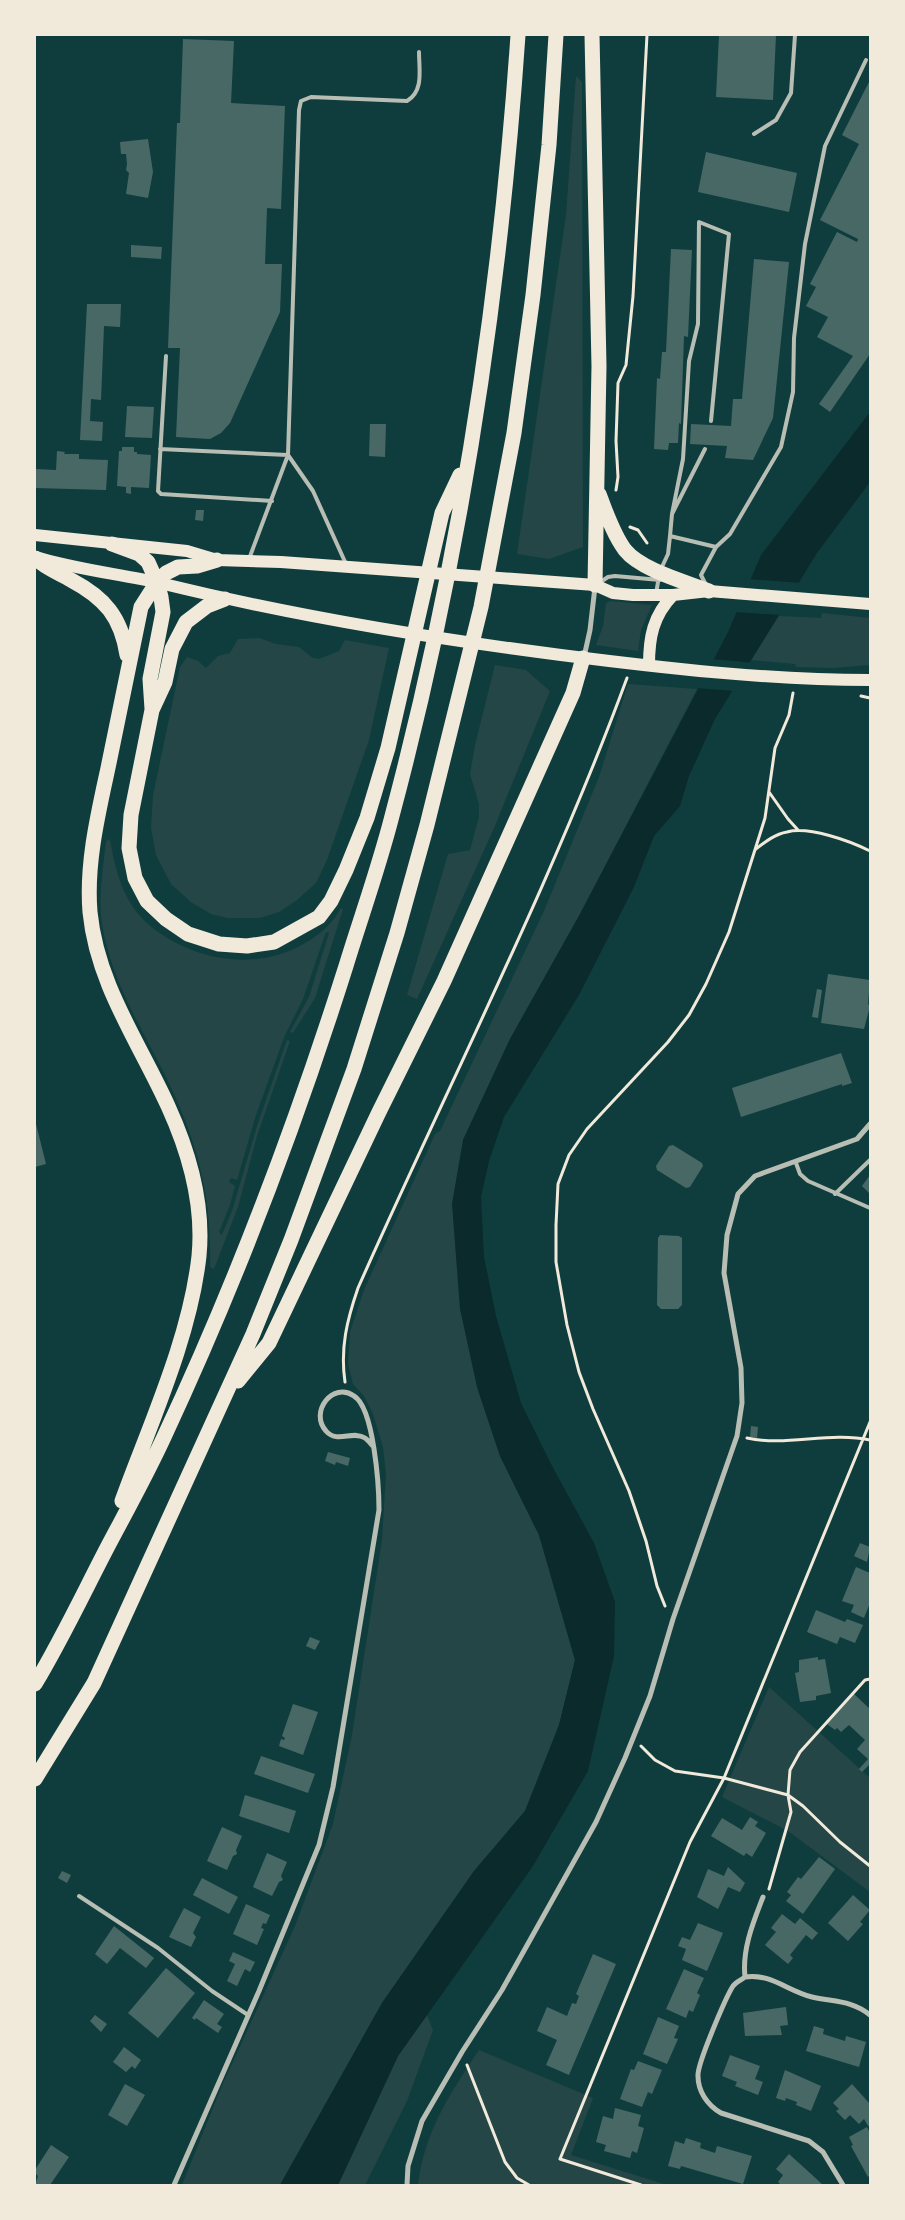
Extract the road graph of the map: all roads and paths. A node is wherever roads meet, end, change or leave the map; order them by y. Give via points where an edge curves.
1 (518, 35) edge
2 (556, 35) edge
3 (592, 35) edge
4 (647, 35) edge
5 (795, 35) edge
6 (419, 52) dead end
7 (866, 60) dead end
8 (754, 134) dead end
9 (166, 356) dead end
10 (711, 421) dead end
11 (160, 449) junction
12 (706, 449) dead end
13 (288, 455) junction
14 (470, 456) junction
15 (598, 492) junction
16 (616, 495) dead end
17 (272, 501) junction
18 (672, 514) junction
19 (624, 524) dead end
20 (35, 535) edge
21 (670, 536) junction
22 (112, 544) junction
23 (647, 544) dead end
24 (716, 547) junction
25 (35, 557) edge
26 (216, 560) junction
27 (249, 561) junction
28 (347, 566) junction
29 (659, 575) junction
30 (157, 582) junction
31 (596, 585) junction
32 (709, 591) junction
33 (225, 599) junction
34 (658, 602) junction
35 (870, 604) edge
36 (583, 658) junction
37 (129, 665) junction
38 (649, 665) junction
39 (627, 677) dead end
40 (866, 681) edge
41 (794, 693) dead end
42 (152, 710) junction
43 (769, 792) junction
44 (798, 830) junction
45 (755, 849) junction
46 (870, 851) edge
47 (870, 1124) edge
48 (870, 1160) edge
49 (796, 1163) junction
50 (835, 1194) junction
51 (870, 1208) edge
52 (345, 1392) junction
53 (226, 1396) junction
54 (870, 1422) edge
55 (737, 1436) junction
56 (863, 1438) junction
57 (870, 1440) edge
58 (373, 1446) junction
59 (100, 1560) junction
60 (673, 1619) junction
61 (870, 1679) edge
62 (35, 1684) edge
63 (633, 1735) junction
64 (724, 1778) junction
65 (35, 1779) edge
66 (788, 1796) junction
67 (870, 1866) edge
68 (79, 1896) dead end
69 (763, 1897) joint
70 (745, 1977) junction
71 (248, 2015) junction
72 (870, 2016) edge
73 (462, 2052) junction
74 (174, 2185) edge
75 (407, 2185) edge
76 (529, 2185) edge
77 (641, 2185) edge
78 (843, 2185) edge

1 - 14 highway via 495,282
2 - 53 highway via 548,155 514,433 481,607 428,826 354,1069 291,1240
3 - 15 highway
4 - 16 path via 633,296 626,365 618,383
5 - 8 lane via 791,93 776,120
6 - 13 lane via 418,90 407,101 311,97 301,100
7 - 24 lane via 825,146 805,244 794,338 793,392 781,447 730,534
9 - 11 lane
10 - 18 lane via 729,234 699,222 698,324 689,361 683,459
11 - 13 lane
11 - 17 lane via 158,488 161,494
12 - 18 lane
13 - 17 lane
13 - 28 lane via 313,492
14 - 42 highway via 442,513 401,698 367,818 331,901 319,916 274,942 247,946 219,944 188,934 147,901 135,878 129,848 131,815
14 - 59 highway via 442,598 392,818 318,1055 210,1334 162,1440
15 - 29 highway via 626,551
15 - 31 highway
17 - 27 lane
18 - 21 lane
19 - 23 path via 638,530
20 - 22 main road
21 - 24 lane
21 - 29 lane via 668,554
22 - 26 main road via 187,551
22 - 30 highway via 140,554 148,562
24 - 32 lane via 701,575
25 - 30 main road
25 - 37 highway via 41,564 102,600 111,610 124,636
26 - 27 main road
26 - 30 highway via 178,567
27 - 28 main road
28 - 31 main road
29 - 31 lane via 608,577
29 - 32 highway
29 - 34 lane
30 - 33 main road
30 - 37 highway via 141,607
30 - 42 highway via 163,612 150,679
31 - 34 main road via 613,593
31 - 36 street
32 - 34 main road via 672,595
32 - 35 main road
33 - 36 main road via 368,626
33 - 42 highway via 207,606 180,630 165,682
34 - 38 main road
36 - 38 main road
36 - 53 highway via 573,693 444,981 269,1343
37 - 59 highway via 101,801 90,877 90,911 96,947 110,989 184,1143 199,1216 199,1255 176,1357
38 - 40 main road
39 - 52 path via 522,930 358,1288 346,1323 343,1344
41 - 43 path via 789,716 774,748
43 - 44 path
43 - 45 path
44 - 45 path via 785,832
44 - 46 path
45 - 60 path via 729,932 689,1015 587,1129 569,1156 558,1184 556,1262 579,1372 629,1492 657,1586
47 - 49 street via 858,1139
48 - 50 lane
49 - 50 lane via 800,1174 808,1181
49 - 55 street via 755,1176 738,1194 727,1234 724,1273 740,1368 742,1403
50 - 51 lane
52 - 58 street via 360,1401
52 - 58 street via 325,1400 320,1408 321,1425 333,1436 358,1436 366,1438
53 - 65 highway via 94,1683
54 - 56 path
55 - 56 path via 761,1441 834,1436
55 - 60 street
56 - 57 path
56 - 64 path
58 - 71 street via 379,1510 334,1788 319,1845
59 - 62 highway via 63,1637
60 - 63 street via 650,1696
61 - 66 path via 865,1680 800,1752 790,1770
63 - 64 path via 655,1760 675,1772
63 - 73 street via 596,1822 502,1990
64 - 66 path
64 - 77 path via 690,1842 560,2159
66 - 67 path
66 - 69 path via 791,1812 770,1887
68 - 71 lane via 158,1948
69 - 70 street via 747,1944
70 - 72 street via 760,1976 812,1997 847,2002
70 - 78 street via 733,1987 698,2069 700,2088 710,2105 721,2113 809,2141 823,2152
71 - 74 street
73 - 75 street via 422,2121 408,2166
73 - 76 path via 505,2162 517,2178

